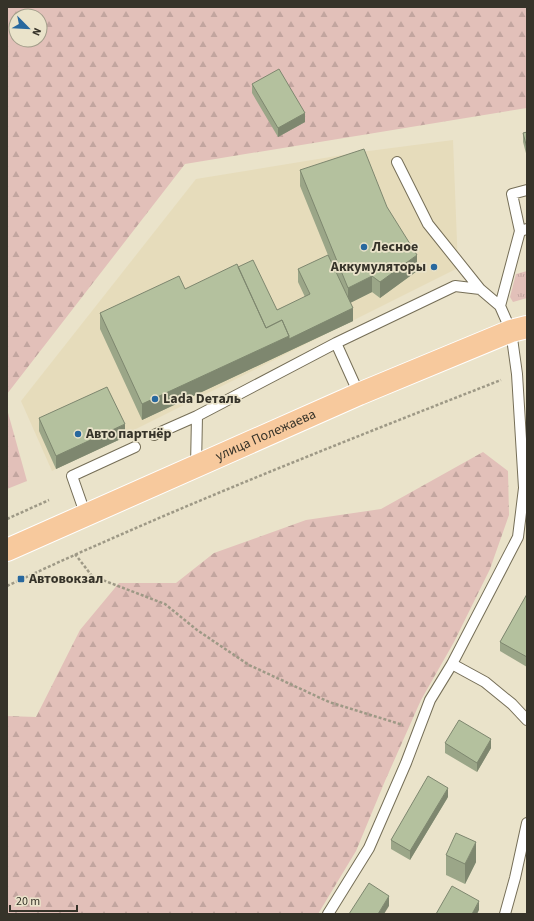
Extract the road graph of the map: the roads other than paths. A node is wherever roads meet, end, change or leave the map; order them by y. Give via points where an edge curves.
1 (397, 162) dead end
2 (527, 190) edge
3 (523, 230) edge
4 (480, 289) junction
5 (500, 306) junction
6 (519, 329) edge
7 (336, 343) junction
8 (359, 394) junction
9 (196, 416) junction
10 (154, 435) dead end
11 (135, 447) dead end
12 (196, 466) junction
13 (86, 516) junction
14 (7, 550) edge
15 (452, 664) junction
16 (527, 720) edge
17 (527, 823) edge
18 (328, 914) edge
19 (505, 914) edge

1 - 4 lane via 428,224
2 - 3 lane via 512,194
3 - 5 lane
4 - 5 lane
4 - 7 lane via 455,286
5 - 6 lane
6 - 8 main road, улица Полежаева
6 - 15 lane via 517,374 524,488 518,537
7 - 8 lane
7 - 9 lane
8 - 12 main road, улица Полежаева
9 - 10 lane
9 - 12 lane
11 - 13 lane via 72,476
12 - 13 main road, улица Полежаева
13 - 14 main road, улица Полежаева
15 - 16 lane via 485,682
15 - 18 lane via 430,700 369,848
17 - 19 lane

